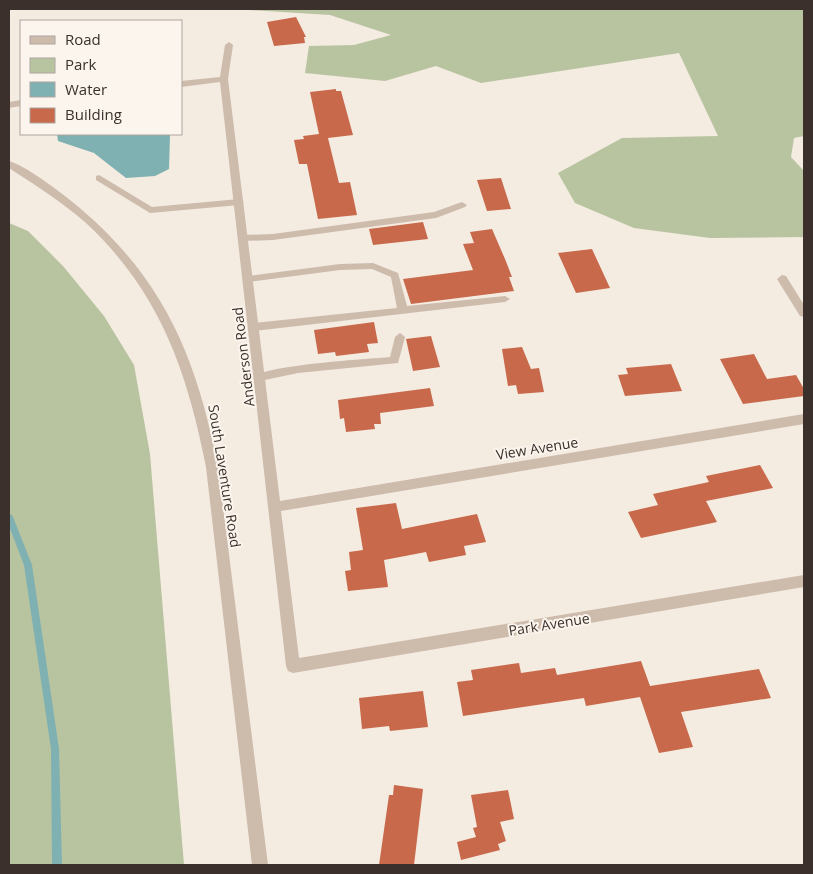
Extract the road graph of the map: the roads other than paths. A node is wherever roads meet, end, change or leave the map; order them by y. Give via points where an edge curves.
1 (229, 45) dead end
2 (224, 80) junction
3 (182, 84) edge
4 (9, 164) edge
5 (100, 178) dead end
6 (239, 202) junction
7 (462, 205) dead end
8 (243, 238) junction
9 (248, 279) junction
10 (782, 280) dead end
11 (505, 299) dead end
12 (403, 311) junction
13 (804, 313) edge
14 (254, 327) junction
15 (400, 337) dead end
16 (260, 377) junction
17 (804, 419) edge
18 (276, 507) junction
19 (804, 581) edge
20 (293, 666) joint
21 (260, 865) edge

1 - 2 street, Anderson Road
2 - 3 street
2 - 6 street, Anderson Road
4 - 21 street, South Laventure Road via 84,215 120,252 166,318 190,372 212,467
5 - 6 lane via 150,210
6 - 8 street, Anderson Road
7 - 8 lane via 436,215 273,237
8 - 9 street, Anderson Road
9 - 12 lane via 373,266 396,275
9 - 14 street, Anderson Road
10 - 13 street
11 - 12 lane
12 - 14 lane
14 - 16 street, Anderson Road
15 - 16 lane via 394,360 298,369
16 - 18 street, Anderson Road
17 - 18 street, View Avenue
18 - 20 street, Anderson Road
19 - 20 street, Park Avenue

